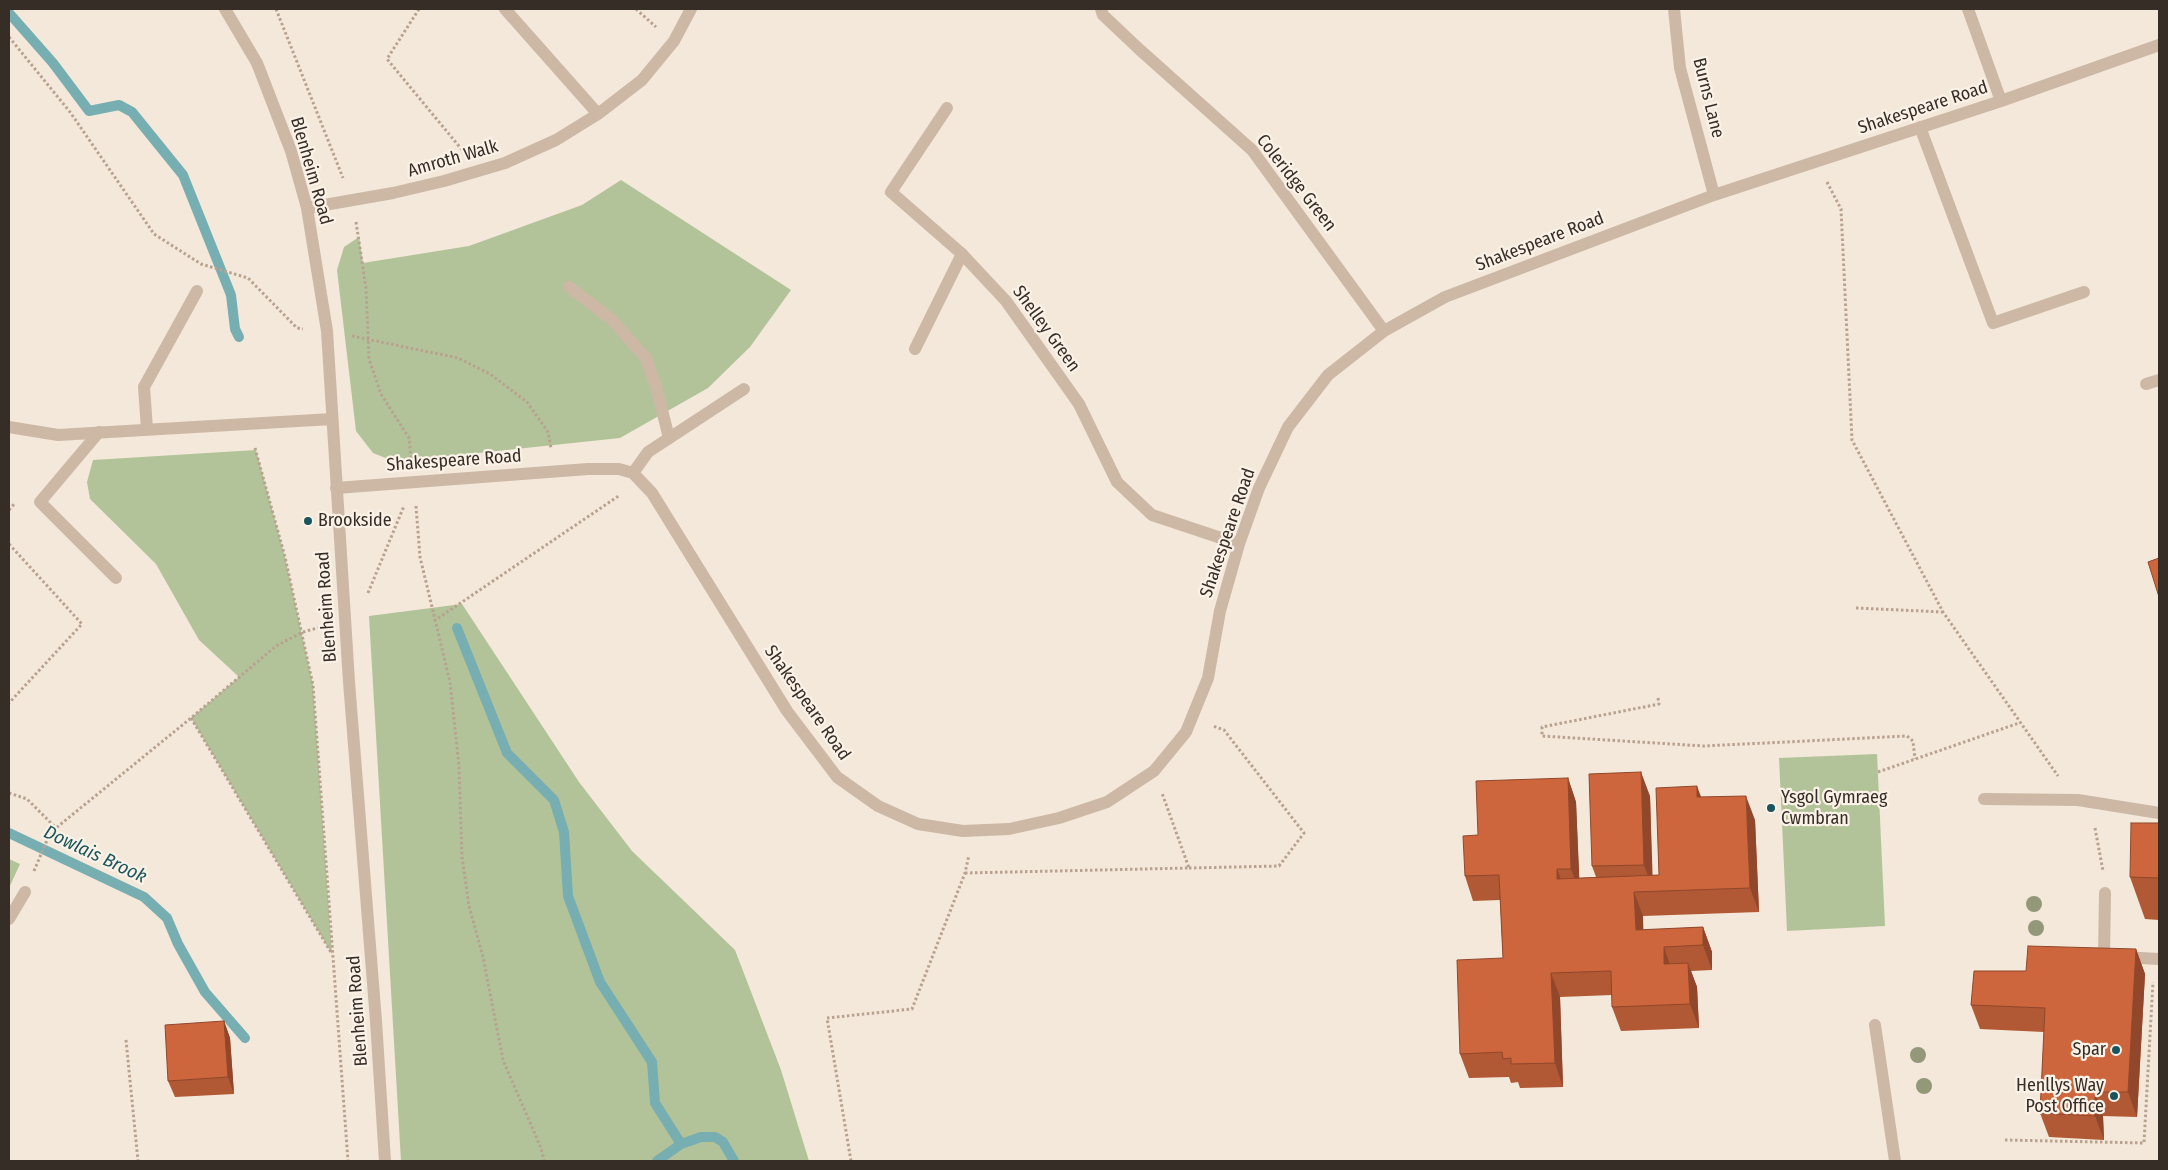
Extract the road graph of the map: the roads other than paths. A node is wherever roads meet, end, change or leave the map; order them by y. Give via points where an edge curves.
1 (225, 9) edge
2 (505, 9) edge
3 (692, 9) edge
4 (1100, 9) edge
5 (1674, 9) edge
6 (1968, 9) edge
7 (2159, 45) edge
8 (2001, 100) junction
9 (947, 108) dead end
10 (598, 114) junction
11 (1920, 127) junction
12 (1714, 195) junction
13 (307, 208) junction
14 (962, 254) junction
15 (569, 287) dead end
16 (197, 290) dead end
17 (2084, 292) dead end
18 (1384, 331) junction
19 (915, 349) dead end
20 (2159, 380) edge
21 (2146, 384) dead end
22 (744, 389) dead end
23 (332, 419) junction
24 (9, 427) edge
25 (147, 429) junction
26 (98, 432) junction
27 (669, 438) junction
28 (637, 477) junction
29 (336, 488) junction
30 (1239, 544) junction
31 (116, 578) dead end
32 (1984, 800) dead end
33 (2159, 813) edge
34 (25, 892) dead end
35 (2105, 893) road end
36 (9, 919) edge
37 (2157, 959) edge
38 (1876, 1025) dead end
39 (385, 1161) edge
40 (1894, 1161) edge

1 - 13 street, Blenheim Road via 257,63 291,152
2 - 10 street
3 - 10 street, Amroth Walk via 674,41 642,80
4 - 18 street, Coleridge Green via 1139,49 1252,150
5 - 12 street, Burns Lane via 1680,68
6 - 8 street
7 - 8 street, Shakespeare Road
8 - 11 street, Shakespeare Road
9 - 14 street, Shelley Green via 891,192
10 - 13 street, Amroth Walk via 556,140 505,163 393,193
11 - 12 street, Shakespeare Road
11 - 17 street via 1993,323
12 - 18 street, Shakespeare Road via 1444,297
13 - 23 street, Blenheim Road via 327,331
14 - 19 street
14 - 30 street, Shelley Green via 1006,301 1079,404 1117,482 1152,515
15 - 27 street via 611,319 646,358
16 - 25 street via 144,387
18 - 30 street, Shakespeare Road via 1328,375 1288,427 1259,488
20 - 21 street
22 - 27 street
23 - 25 street
23 - 29 street, Blenheim Road
24 - 26 street via 58,435
25 - 26 street
26 - 31 street via 40,502
27 - 28 street via 648,452
28 - 29 street, Shakespeare Road via 619,469 555,471
28 - 30 street, Shakespeare Road via 652,493 787,711 837,777 878,806 918,824 974,831 1009,830 1108,802 1154,771 1186,732 1208,678 1220,611
29 - 39 street, Blenheim Road
32 - 33 street via 2059,799
34 - 36 street
35 - 37 street via 2099,956
38 - 40 street

